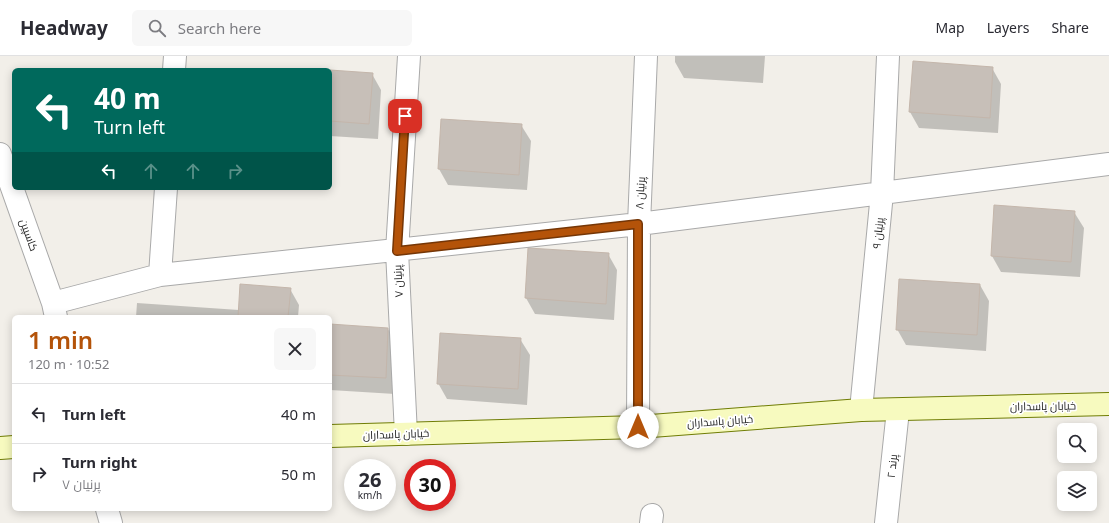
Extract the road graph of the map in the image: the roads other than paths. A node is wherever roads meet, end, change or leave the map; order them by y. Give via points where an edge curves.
1 (175, 56) edge
2 (409, 56) edge
3 (646, 56) edge
4 (888, 56) edge
5 (174, 68) edge
6 (0, 154) edge
7 (1109, 164) edge
8 (12, 188) edge
9 (13, 190) edge
10 (166, 190) edge
11 (882, 194) junction
12 (638, 224) junction
13 (397, 251) junction
14 (160, 275) junction
15 (55, 310) edge
16 (1109, 404) edge
17 (861, 410) junction
18 (898, 410) junction
19 (638, 427) junction
20 (406, 434) junction
21 (332, 436) edge
22 (12, 447) edge
23 (0, 448) edge
24 (108, 511) edge
25 (111, 523) edge
26 (886, 523) edge

1 - 5 street
2 - 13 street, پرنیان ۷
3 - 12 street, پرنیان ۸
4 - 11 street, پرنیان ۹
6 - 8 street, کاسپین
7 - 11 street
9 - 15 street, کاسپین
10 - 14 street
11 - 12 street
11 - 17 street, پرنیان ۹
12 - 13 street
12 - 19 street, پرنیان ۸
13 - 14 street
13 - 20 street, پرنیان ۷
14 - 15 street
16 - 18 street, خیابان پاسداران
17 - 18 street, خیابان پاسداران
17 - 19 street, خیابان پاسداران
18 - 26 street, پرند ۲
19 - 20 street, خیابان پاسداران
20 - 21 street, خیابان پاسداران
22 - 23 street
24 - 25 street

